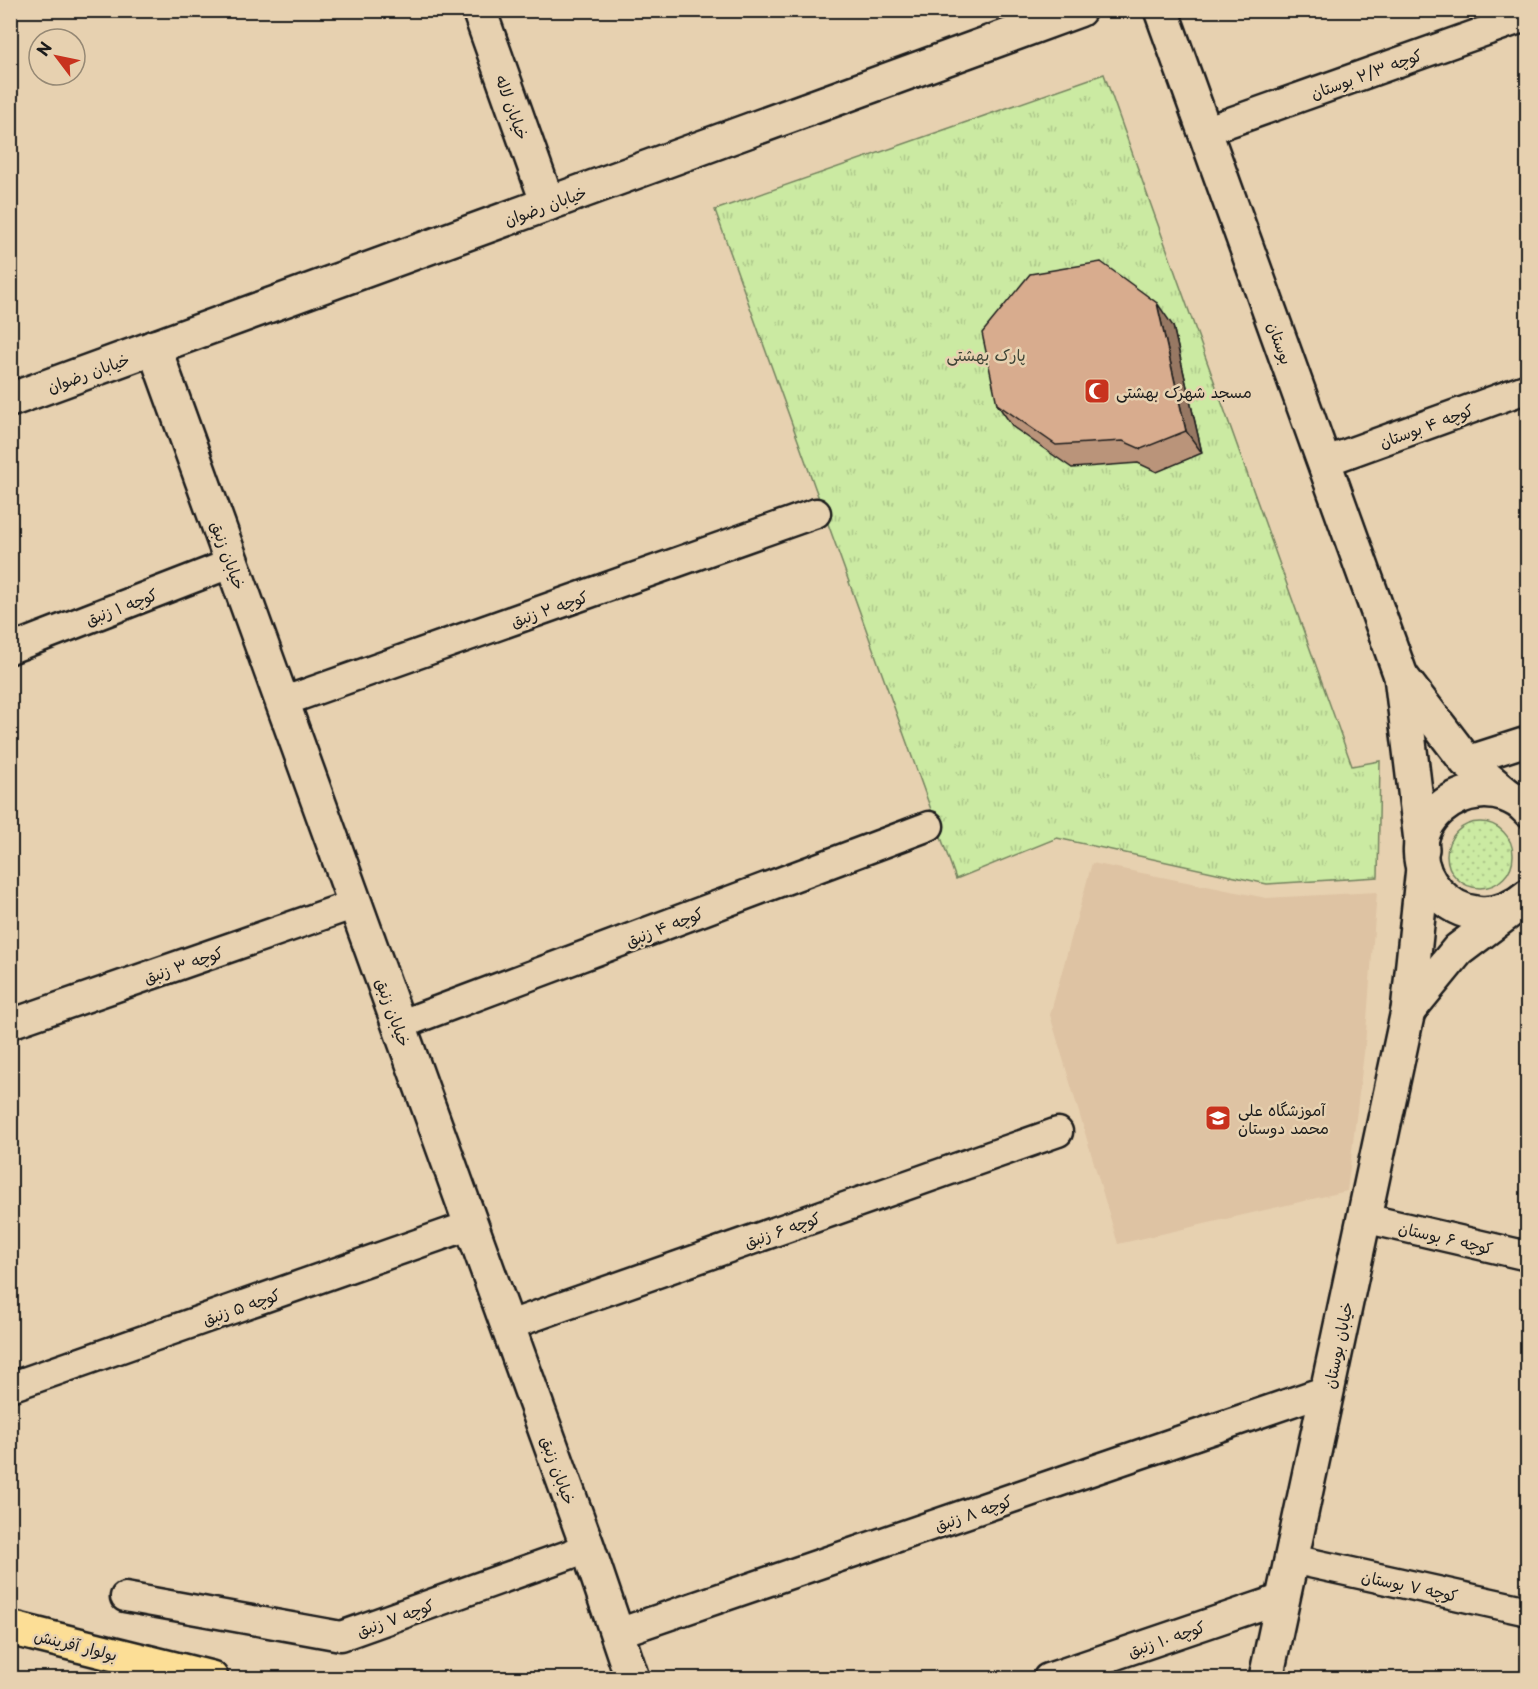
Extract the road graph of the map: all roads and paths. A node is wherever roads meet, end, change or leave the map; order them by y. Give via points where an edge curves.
1 (479, 10) edge
2 (1079, 10) edge
3 (1161, 10) edge
4 (1527, 16) edge
5 (1205, 131) junction
6 (548, 204) junction
7 (154, 347) junction
8 (1527, 388) edge
9 (10, 400) edge
10 (1324, 462) junction
11 (816, 513) dead end
12 (232, 563) junction
13 (10, 649) edge
14 (1401, 676) junction
15 (282, 702) junction
16 (1527, 741) edge
17 (1466, 761) junction
18 (1517, 803) edge
19 (929, 826) dead end
20 (1422, 858) junction
21 (1524, 900) edge
22 (355, 904) junction
23 (1408, 1011) junction
24 (10, 1024) edge
25 (399, 1025) junction
26 (1058, 1132) dead end
27 (1364, 1218) junction
28 (471, 1225) junction
29 (1527, 1256) edge
30 (507, 1326) junction
31 (10, 1387) edge
32 (1327, 1390) junction
33 (588, 1548) junction
34 (1292, 1559) junction
35 (125, 1597) dead end
36 (1283, 1598) junction
37 (1527, 1611) edge
38 (10, 1628) edge
39 (618, 1633) junction
40 (211, 1678) edge
41 (632, 1678) edge
42 (1048, 1678) edge
43 (1266, 1678) edge

1 - 6 street, خیابان لاله
2 - 6 street, خیابان رضوان
3 - 5 street, بوستان
4 - 5 street, کوچه ۲/۳ بوستان
5 - 10 street, بوستان
6 - 7 street, خیابان رضوان
7 - 9 street, خیابان رضوان
7 - 12 street, خیابان زنبق
8 - 10 street, کوچه ۴ بوستان
10 - 14 street, بوستان
11 - 15 street, کوچه ۲ زنبق
12 - 13 street, کوچه ۱ زنبق
12 - 15 street, خیابان زنبق
14 - 17 street
14 - 20 street
15 - 22 street, خیابان زنبق
16 - 17 street
17 - 18 street
18 - 20 street via 1488,791 1469,792 1450,800 1426,830
19 - 25 street, کوچه ۴ زنبق
20 - 21 street via 1431,885 1443,900 1460,910 1479,915 1498,913
20 - 23 street, خیابان بوستان
21 - 23 street via 1458,950
22 - 24 street, کوچه ۳ زنبق
22 - 25 street, خیابان زنبق
23 - 27 street, خیابان بوستان
25 - 28 street, خیابان زنبق
26 - 30 street, کوچه ۶ زنبق
27 - 29 street, کوچه ۶ بوستان
27 - 32 street, خیابان بوستان
28 - 30 street, خیابان زنبق
28 - 31 street, کوچه ۵ زنبق
30 - 33 street, خیابان زنبق
32 - 34 street, خیابان بوستان
32 - 39 street, کوچه ۸ زنبق
33 - 35 street, کوچه ۷ زنبق via 341,1636
33 - 39 street, خیابان زنبق
34 - 36 street, خیابان بوستان
34 - 37 street, کوچه ۷ بوستان
36 - 42 street, کوچه ۱۰ زنبق
36 - 43 street, خیابان بوستان
38 - 40 main road, بولوار آفرینش
39 - 41 street, خیابان زنبق

